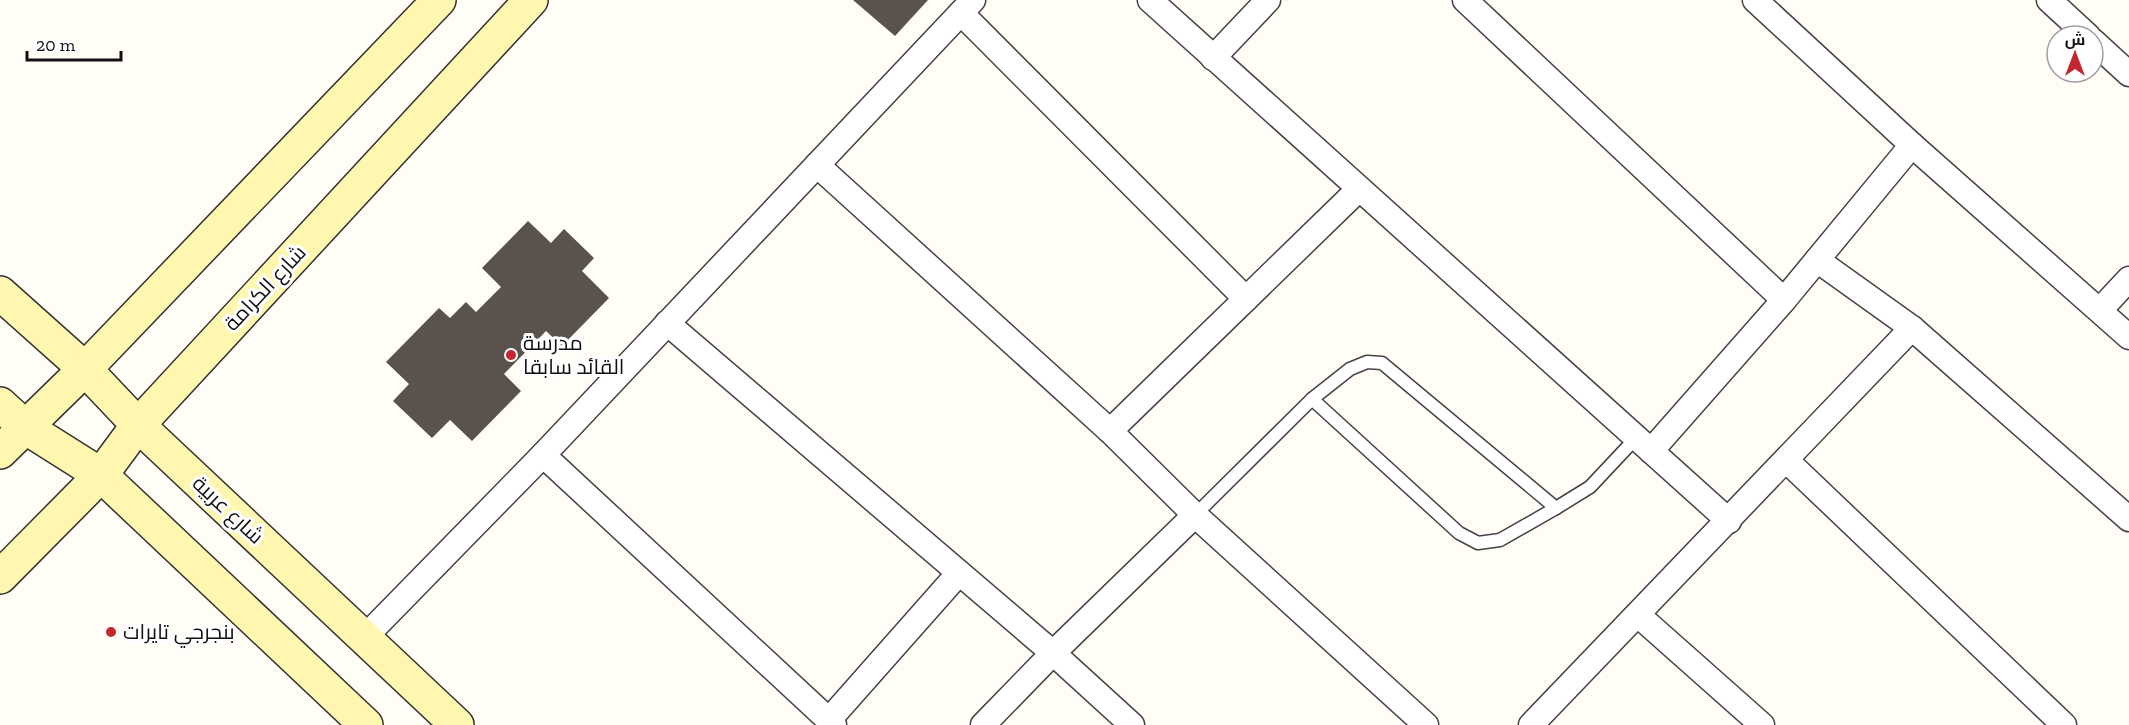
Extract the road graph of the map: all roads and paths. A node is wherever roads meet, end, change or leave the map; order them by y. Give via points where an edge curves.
1 (439, 0) edge
2 (531, 0) edge
3 (1150, 0) edge
4 (1268, 0) edge
5 (1465, 0) edge
6 (1755, 0) edge
7 (2049, 0) edge
8 (967, 6) edge
9 (2075, 24) edge
10 (2105, 52) edge
11 (1213, 58) junction
12 (2129, 74) edge
13 (1912, 145) junction
14 (817, 165) junction
15 (1359, 189) junction
16 (1817, 260) junction
17 (2129, 279) edge
18 (0, 293) edge
19 (1246, 299) junction
20 (1784, 300) junction
21 (2100, 310) junction
22 (667, 323) junction
23 (1912, 328) junction
24 (2129, 337) edge
25 (85, 369) junction
26 (1312, 399) junction
27 (0, 404) edge
28 (138, 425) junction
29 (25, 427) junction
30 (1110, 431) junction
31 (1644, 444) junction
32 (0, 452) edge
33 (543, 455) junction
34 (1786, 460) junction
35 (101, 475) junction
36 (1556, 508) junction
37 (1195, 515) junction
38 (2129, 519) edge
39 (1728, 521) junction
40 (959, 573) junction
41 (0, 577) edge
42 (1638, 615) junction
43 (364, 638) junction
44 (1053, 653) junction
45 (832, 723) edge
46 (366, 725) edge
47 (457, 725) edge
48 (983, 725) edge
49 (1132, 725) edge
50 (1426, 725) edge
51 (1531, 725) edge
52 (1762, 725) edge
53 (2064, 725) edge

1 - 25 street
2 - 28 street, شارع الكرامة
3 - 11 street
4 - 11 street
5 - 20 street
6 - 13 street
7 - 9 street
8 - 14 street
8 - 19 street
10 - 12 street
11 - 15 street
13 - 16 street
13 - 21 street
14 - 22 street
14 - 30 street
15 - 19 street
15 - 31 street
16 - 20 street
16 - 23 street
17 - 21 street
18 - 25 street, شارع عربية
19 - 30 street
20 - 31 street
21 - 24 street
22 - 33 street
22 - 40 street
23 - 34 street
23 - 38 street
25 - 28 street, شارع عربية
25 - 29 street
26 - 36 lane via 1459,533 1478,543 1500,540
26 - 36 lane via 1350,369 1382,363
26 - 37 lane
27 - 29 street
28 - 35 street, شارع الكرامة
28 - 43 street, شارع عربية
29 - 32 street
29 - 35 street
30 - 37 street
31 - 36 lane via 1590,487
31 - 39 street
33 - 43 street
33 - 45 street
34 - 39 street
34 - 53 street
35 - 41 street, شارع الكرامة
35 - 46 street
37 - 44 street
37 - 50 street
39 - 42 street
40 - 44 street
40 - 45 street
42 - 51 street
42 - 52 street
43 - 47 street, شارع عربية
44 - 48 street
44 - 49 street

